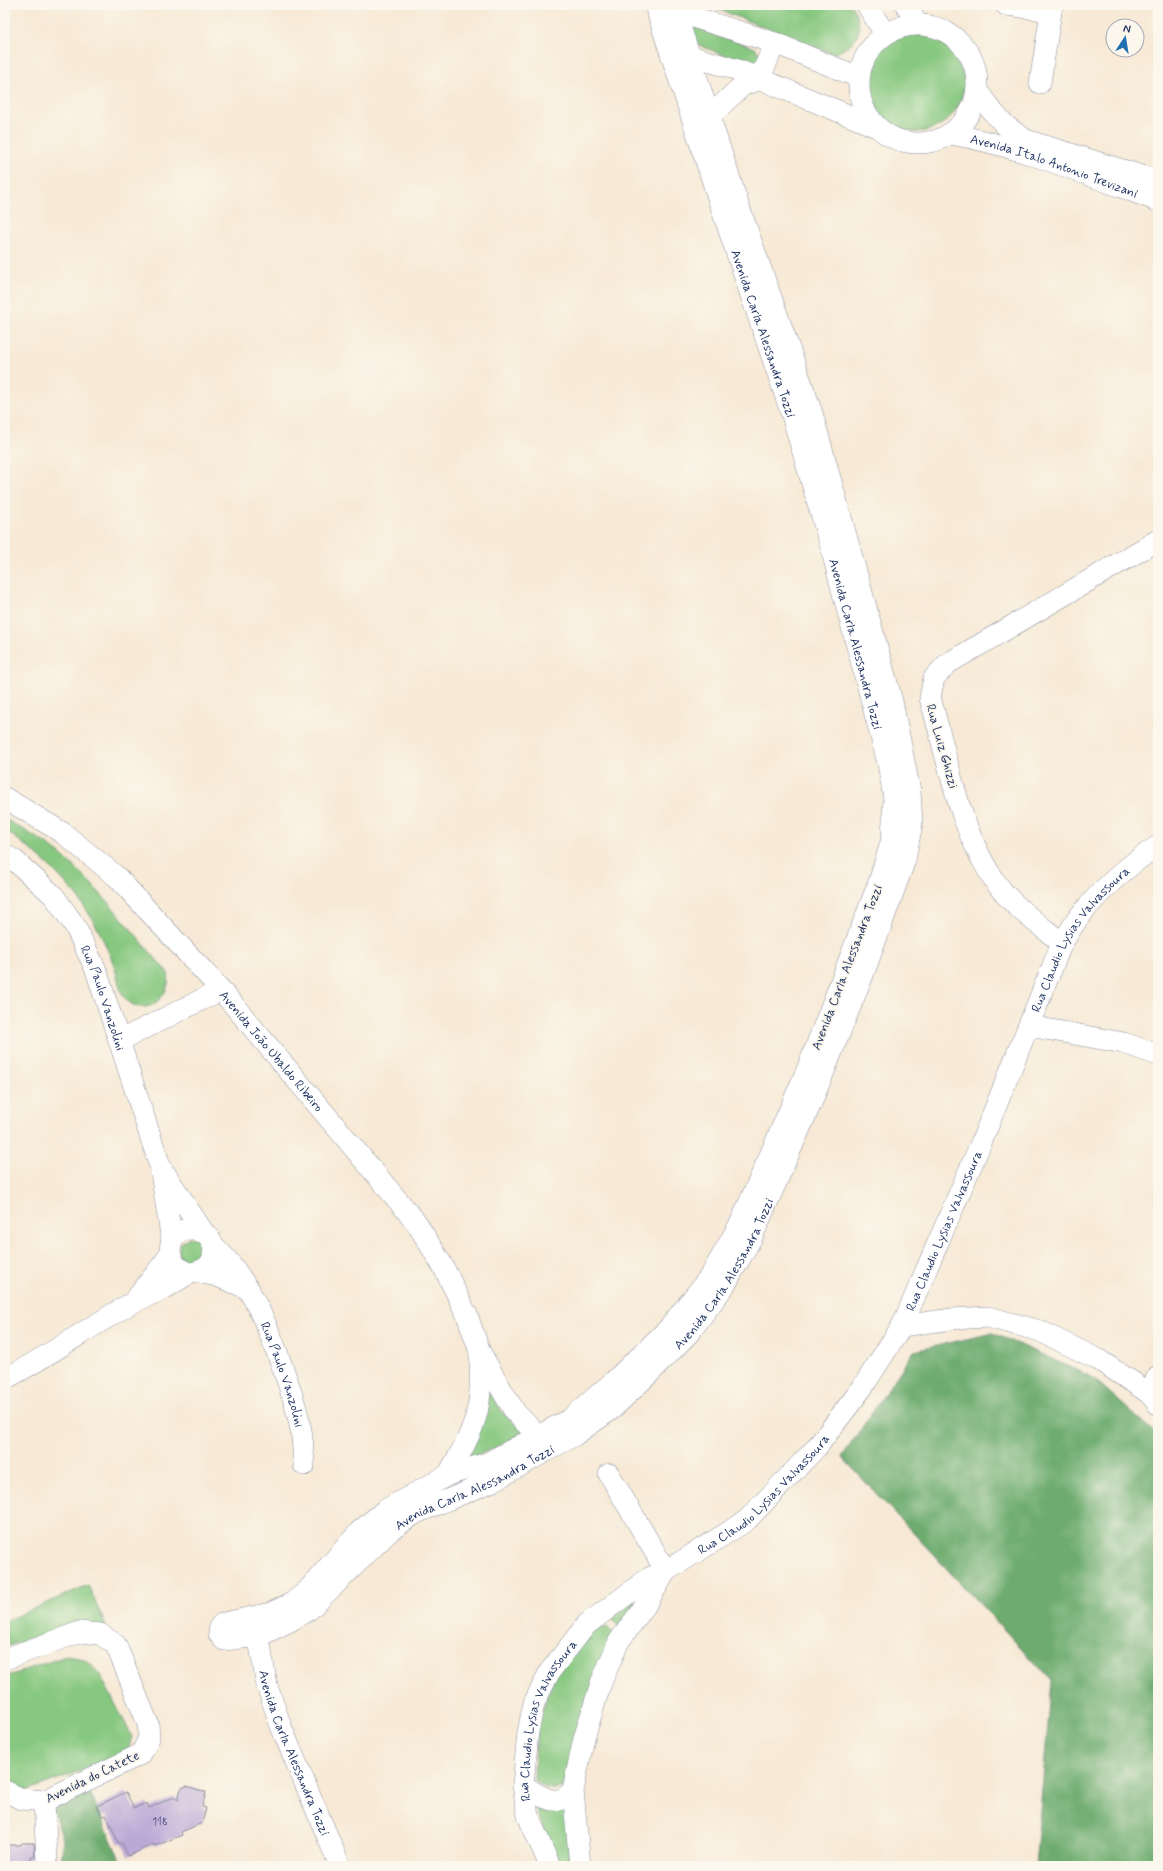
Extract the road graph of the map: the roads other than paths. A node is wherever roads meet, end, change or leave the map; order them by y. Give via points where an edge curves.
1 (867, 5) edge
2 (906, 5) edge
3 (1006, 5) edge
4 (1051, 8) edge
5 (666, 9) edge
6 (917, 24) junction
7 (885, 34) junction
8 (775, 43) junction
9 (681, 53) junction
10 (858, 77) junction
11 (759, 80) junction
12 (1040, 83) dead end
13 (977, 90) junction
14 (710, 116) junction
15 (877, 127) junction
16 (950, 134) junction
17 (1158, 182) edge
18 (1158, 201) edge
19 (1158, 540) edge
20 (5, 798) edge
21 (1158, 846) edge
22 (5, 855) edge
23 (1062, 943) junction
24 (221, 990) junction
25 (1029, 1026) junction
26 (119, 1041) junction
27 (1158, 1054) edge
28 (160, 1166) junction
29 (208, 1239) junction
30 (171, 1248) junction
31 (193, 1273) junction
32 (249, 1289) junction
33 (134, 1302) junction
34 (902, 1326) junction
35 (480, 1352) junction
36 (5, 1380) edge
37 (1155, 1391) edge
38 (538, 1436) junction
39 (304, 1465) dead end
40 (609, 1474) dead end
41 (448, 1475) junction
42 (666, 1571) junction
43 (587, 1624) junction
44 (257, 1626) junction
45 (619, 1641) junction
46 (5, 1659) edge
47 (524, 1786) junction
48 (573, 1790) junction
49 (5, 1791) edge
50 (44, 1801) junction
51 (46, 1866) edge
52 (340, 1866) edge
53 (550, 1866) edge
54 (580, 1866) edge

1 - 7 street
2 - 6 street
3 - 4 street
4 - 12 street
5 - 8 street
5 - 9 street, Avenida Carla Alessandra Tozzi
6 - 7 street via 900,27
6 - 13 street via 937,27 955,37 968,52 976,71
7 - 10 street via 872,44
8 - 10 street
8 - 11 street
9 - 11 street via 738,70
9 - 14 street, Avenida Carla Alessandra Tozzi
9 - 38 street, Avenida Carla Alessandra Tozzi via 723,213 792,415 830,544 888,763 894,798 892,839 879,882 807,1070 741,1222 711,1275 670,1328 614,1381 570,1418
10 - 15 street via 859,93 865,112
11 - 14 street via 743,85
11 - 15 street
13 - 16 street via 968,115
13 - 17 street via 1006,126 1026,140
14 - 44 street, Avenida Carla Alessandra Tozzi via 739,207 812,413 892,700 910,791 912,823 905,860 863,976 752,1237 725,1285 690,1332 612,1409 575,1435 493,1481 416,1513 373,1546 310,1608 290,1621
15 - 16 street via 894,138 912,143 932,141
16 - 18 street, Avenida Italo Antonio Trevizani via 1014,150
19 - 23 street, Rua Luiz Ghizzi via 947,664 934,678 930,698 965,824 979,857 997,886 1028,916
20 - 24 street, Avenida João Ubaldo Ribeiro via 63,833 117,877
21 - 23 street, Rua Claudio Lysias Valvassoura via 1143,855 1078,917
22 - 26 street, Rua Paulo Vanzolini via 54,896 75,926 96,970
23 - 25 street, Rua Claudio Lysias Valvassoura
24 - 26 street
24 - 35 street, Avenida João Ubaldo Ribeiro via 416,1222 444,1268 467,1315
25 - 27 street via 1124,1043
25 - 34 street, Rua Claudio Lysias Valvassoura
26 - 28 street, Rua Paulo Vanzolini
28 - 29 street, Rua Paulo Vanzolini
28 - 30 street, Rua Paulo Vanzolini
29 - 30 street via 197,1230 190,1229 176,1235
29 - 31 street via 212,1259 204,1270
29 - 32 street, Rua Paulo Vanzolini via 228,1259
30 - 31 street via 177,1268
30 - 33 street
31 - 32 street via 217,1276
31 - 33 street
32 - 39 street, Rua Paulo Vanzolini via 269,1330 293,1397 301,1426
33 - 36 street
34 - 37 street via 988,1317 1040,1331
34 - 42 street, Rua Claudio Lysias Valvassoura via 862,1388 822,1441 776,1491 746,1521
35 - 38 street, Avenida João Ubaldo Ribeiro via 515,1412
35 - 41 street, Avenida João Ubaldo Ribeiro via 479,1402 473,1427
38 - 41 street, Avenida Carla Alessandra Tozzi via 487,1463
40 - 42 street
41 - 44 street, Avenida Carla Alessandra Tozzi via 379,1515 360,1531 307,1591 292,1603 271,1613
42 - 43 street, Rua Claudio Lysias Valvassoura via 649,1578
42 - 45 street, Rua Claudio Lysias Valvassoura via 645,1606
43 - 45 street via 604,1624 612,1627 617,1631
43 - 47 street, Rua Claudio Lysias Valvassoura via 550,1671 534,1703 528,1732
44 - 52 street, Avenida Carla Alessandra Tozzi via 267,1686 282,1729
45 - 48 street, Rua Claudio Lysias Valvassoura via 601,1683 586,1731
46 - 50 street, Avenida do Catete via 80,1632 100,1634 116,1645 148,1724 149,1738 141,1754
47 - 48 street via 544,1799 566,1798
47 - 53 street, Rua Claudio Lysias Valvassoura via 530,1821
48 - 54 street, Rua Claudio Lysias Valvassoura
49 - 50 street, Avenida do Catete via 22,1799
50 - 51 street

